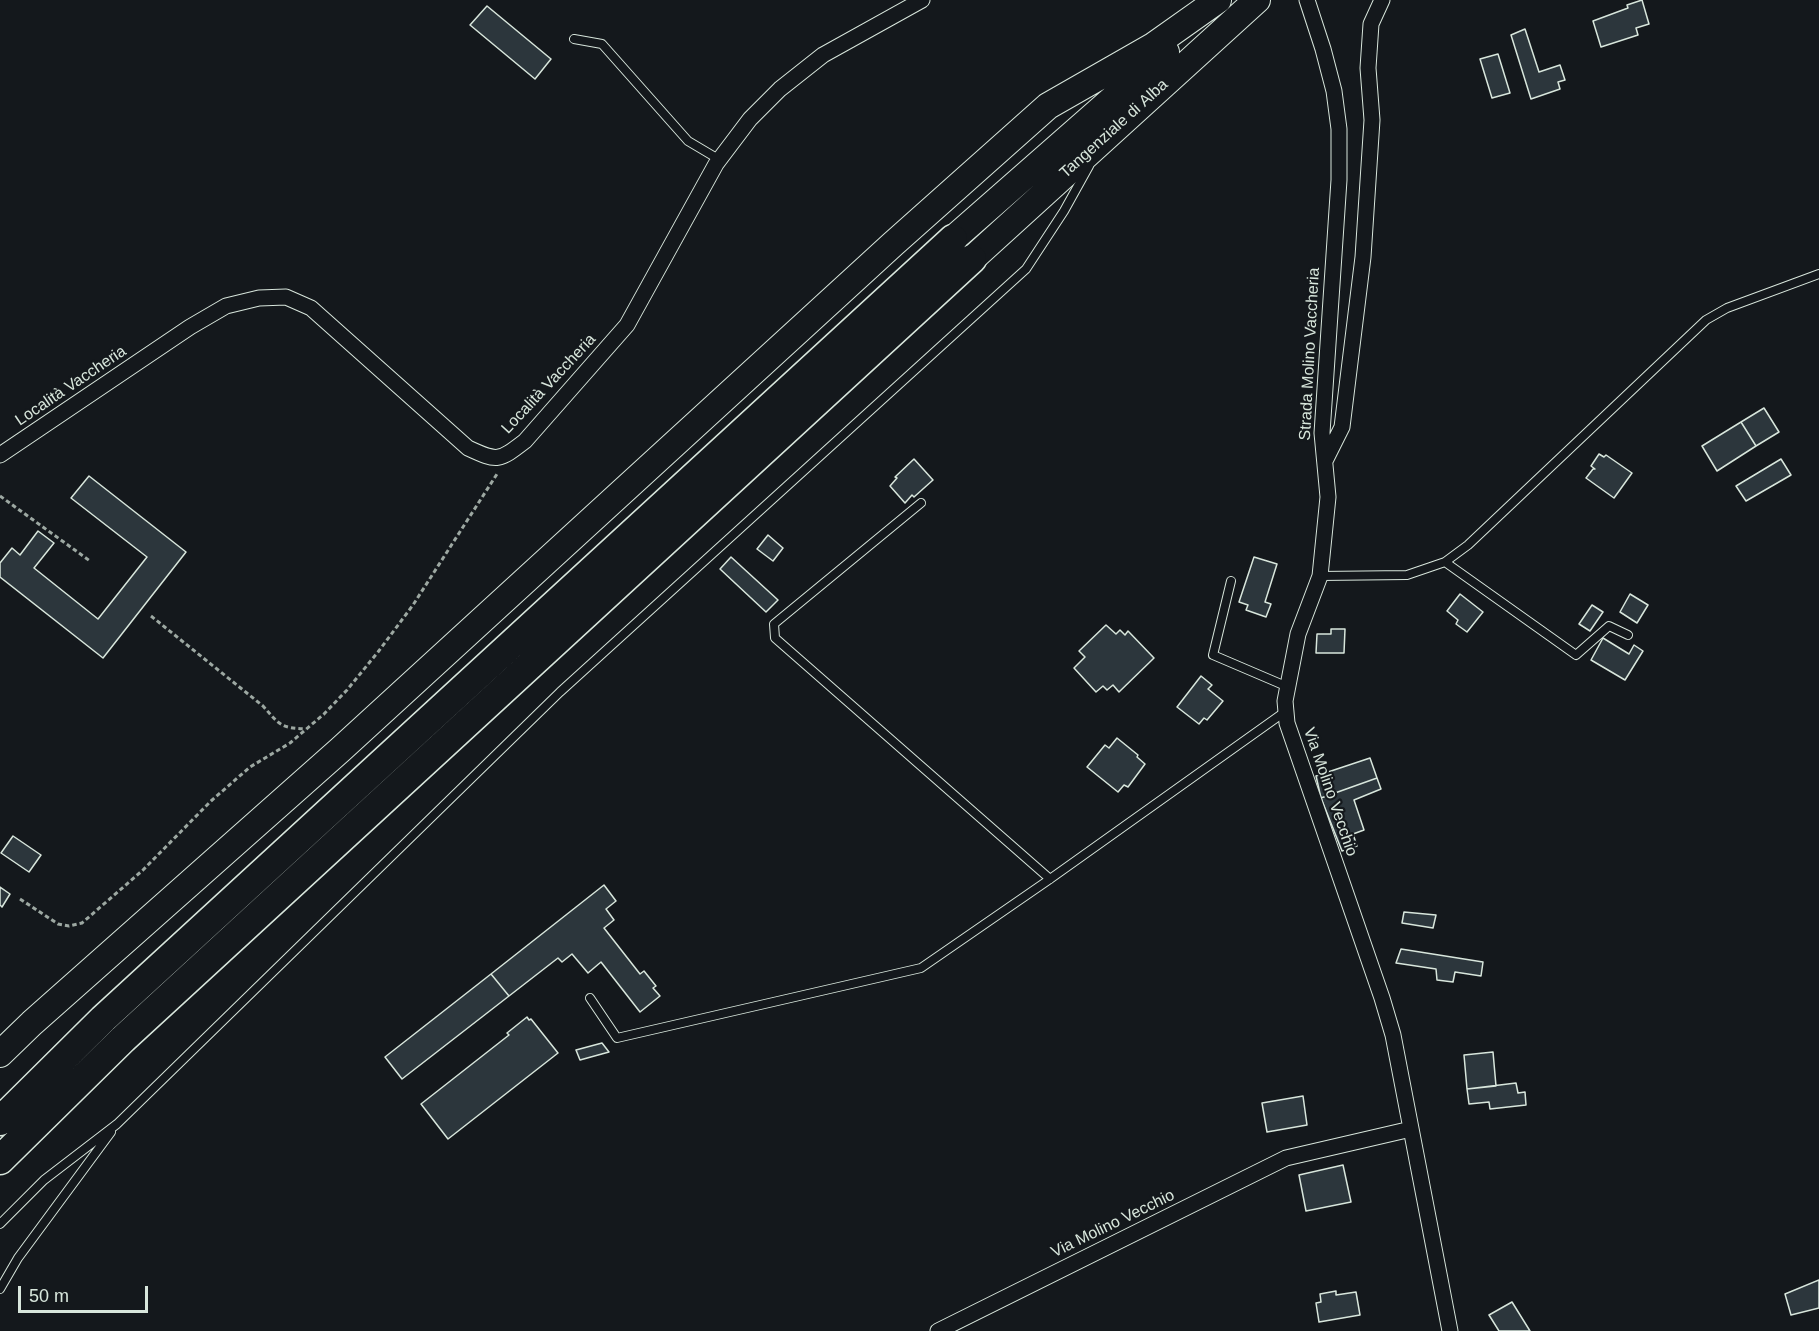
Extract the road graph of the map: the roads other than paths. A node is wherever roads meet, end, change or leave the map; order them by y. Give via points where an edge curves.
1 (922, 0) edge
2 (1218, 0) edge
3 (1224, 0) edge
4 (1257, 0) edge
5 (1306, 0) edge
6 (1382, 0) edge
7 (574, 39) dead end
8 (1104, 139) junction
9 (720, 160) junction
10 (963, 249) junction
11 (1819, 274) edge
12 (0, 455) edge
13 (1324, 461) junction
14 (921, 503) dead end
15 (1445, 562) junction
16 (1320, 576) junction
17 (1231, 581) dead end
18 (1628, 635) dead end
19 (1288, 687) junction
20 (1286, 711) junction
21 (1050, 879) junction
22 (590, 998) dead end
23 (0, 1054) edge
24 (0, 1121) edge
25 (117, 1124) junction
26 (1411, 1129) junction
27 (0, 1160) edge
28 (0, 1224) edge
29 (0, 1289) edge
30 (938, 1331) edge
31 (1450, 1331) edge

1 - 9 street, Località Vaccheria via 823,55 750,119
2 - 23 highway via 1153,46 1048,105
3 - 10 highway
4 - 8 highway, Tangenziale di Alba
5 - 13 street, Strada Molino Vaccheria via 1334,91 1339,129 1322,434
6 - 13 street, Strada Molino Vaccheria via 1371,24 1368,68 1372,120 1363,257 1344,416
7 - 9 lane via 602,44 688,141
8 - 10 highway, Tangenziale di Alba
8 - 25 lane via 1064,211 1026,268 560,692
9 - 12 street, Località Vaccheria via 627,325 525,441 506,456 489,458 468,448 311,308 286,297 258,298 226,306
10 - 24 highway via 103,1019
10 - 27 highway via 131,1031
11 - 15 lane via 1727,308 1706,320 1468,545
13 - 16 street, Via Molino Vecchio via 1328,496
14 - 21 lane via 774,624 775,638
15 - 16 lane via 1407,575
15 - 18 lane via 1576,655 1609,626
16 - 19 street, Via Molino Vecchio via 1298,634
17 - 19 lane via 1213,655
19 - 20 street, Via Molino Vecchio
20 - 21 lane
20 - 26 street, Via Molino Vecchio via 1382,998
21 - 22 lane via 921,968 617,1038
25 - 28 lane via 44,1180
25 - 29 lane via 18,1257
26 - 30 street, Via Molino Vecchio via 1286,1158
26 - 31 street, Via Molino Vecchio

